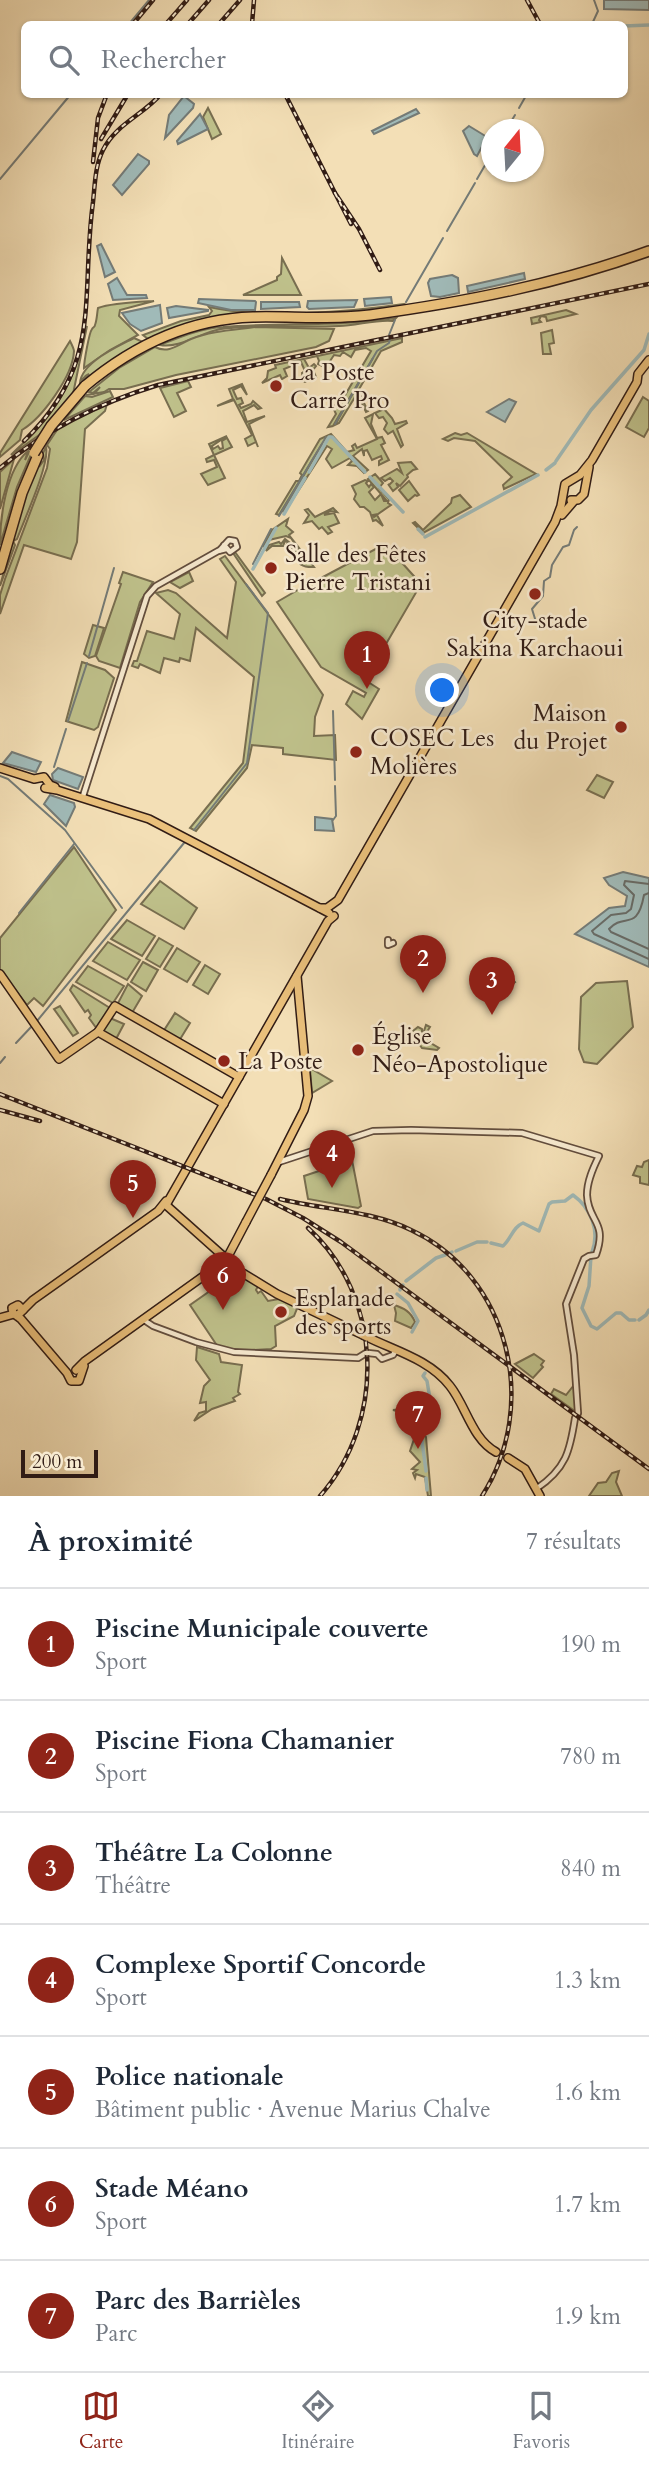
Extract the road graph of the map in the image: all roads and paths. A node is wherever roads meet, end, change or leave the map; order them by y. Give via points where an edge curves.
1 (649, 253) edge
2 (642, 373) edge
3 (36, 454) junction
4 (592, 460) junction
5 (574, 480) junction
6 (585, 488) junction
7 (564, 492) junction
8 (574, 501) junction
9 (223, 548) dead end
10 (0, 554) edge
11 (0, 569) edge
12 (422, 756) junction
13 (43, 768) dead end
14 (0, 770) edge
15 (14, 773) junction
16 (36, 782) junction
17 (47, 786) junction
18 (83, 796) junction
19 (108, 807) junction
20 (331, 912) junction
21 (0, 974) edge
22 (297, 976) junction
23 (98, 1032) junction
24 (240, 1077) junction
25 (225, 1104) junction
26 (277, 1163) junction
27 (163, 1208) junction
28 (226, 1260) junction
29 (18, 1311) junction
30 (0, 1316) edge
31 (144, 1320) junction
32 (393, 1352) junction
33 (496, 1452) dead end
34 (508, 1458) dead end
35 (538, 1492) edge

1 - 3 highway, bridge via 542,288 399,314 351,321 251,321 202,327 171,337 142,350 87,388
2 - 4 main road
3 - 10 highway via 18,492
3 - 11 highway
4 - 5 main road
4 - 6 main road
5 - 6 main road
5 - 7 main road via 565,484
6 - 8 main road via 583,497
7 - 8 main road
7 - 12 main road via 555,522
8 - 12 main road
9 - 18 street via 156,586 144,600
12 - 20 main road
13 - 15 main road via 37,776
14 - 15 main road
14 - 16 main road
15 - 16 main road
16 - 17 main road via 40,789
17 - 18 main road
17 - 19 main road
18 - 19 main road
19 - 20 main road via 149,819
20 - 22 main road
21 - 23 main road via 59,1056
22 - 24 main road
22 - 26 main road via 312,1096
23 - 24 main road via 114,1006
23 - 25 main road
24 - 25 main road
25 - 27 main road
26 - 28 main road, bridge
26 - 35 street via 373,1131 522,1133 598,1156 587,1194 602,1237 596,1255 584,1259 566,1304 573,1347 573,1440 560,1467
27 - 28 main road
27 - 29 main road
28 - 31 main road
28 - 32 main road via 277,1294
29 - 30 main road
29 - 31 main road via 74,1373
31 - 32 street via 234,1352 358,1358 367,1353 382,1359
32 - 33 main road via 422,1362 446,1381 481,1438
34 - 35 main road via 525,1469

